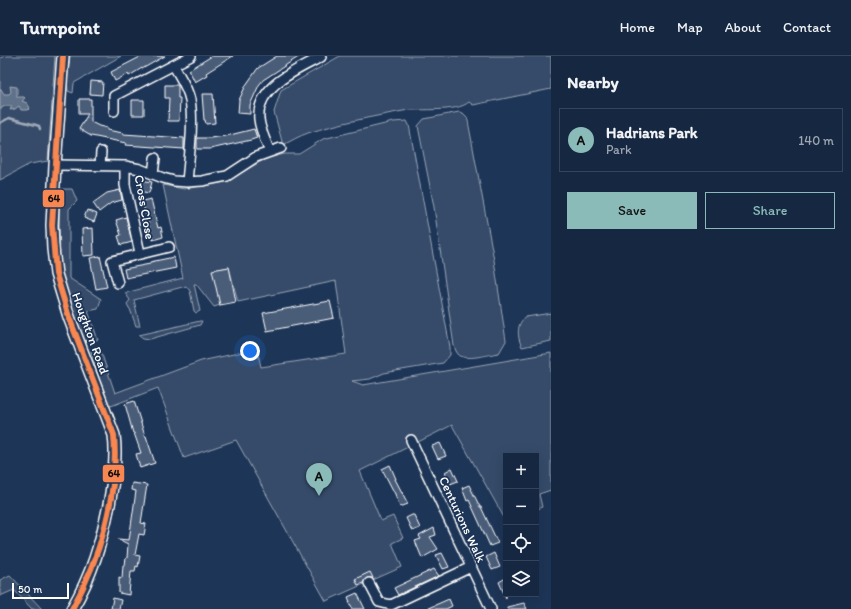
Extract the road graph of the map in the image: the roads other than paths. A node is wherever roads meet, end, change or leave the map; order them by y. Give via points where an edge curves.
1 (63, 56) edge
2 (191, 56) edge
3 (321, 57) dead end
4 (308, 59) edge
5 (174, 66) junction
6 (114, 111) dead end
7 (281, 148) dead end
8 (101, 152) dead end
9 (270, 152) junction
10 (155, 158) dead end
11 (55, 164) junction
12 (100, 166) junction
13 (125, 166) junction
14 (153, 174) junction
15 (187, 182) junction
16 (169, 248) dead end
17 (140, 253) junction
18 (118, 283) dead end
19 (411, 440) dead end
20 (471, 567) junction
21 (369, 583) dead end
22 (72, 609) edge
23 (491, 609) edge

1 - 11 street, Houghton Road
2 - 5 street
3 - 4 street
4 - 9 street via 277,82 266,94 260,108 259,120
5 - 6 street via 114,96
5 - 15 street via 190,100
7 - 9 street
8 - 12 street
9 - 15 street via 256,157 227,176
10 - 14 street
11 - 12 street
11 - 22 street, Houghton Road via 52,225 56,274 69,317 114,435 115,452 99,550
12 - 13 street
13 - 14 street
13 - 17 street, Cross Close via 125,185
14 - 15 street
16 - 17 street
17 - 18 street via 112,261
19 - 20 street, Centurions Walk
20 - 21 street via 391,605 379,602
20 - 23 street, Centurions Walk

